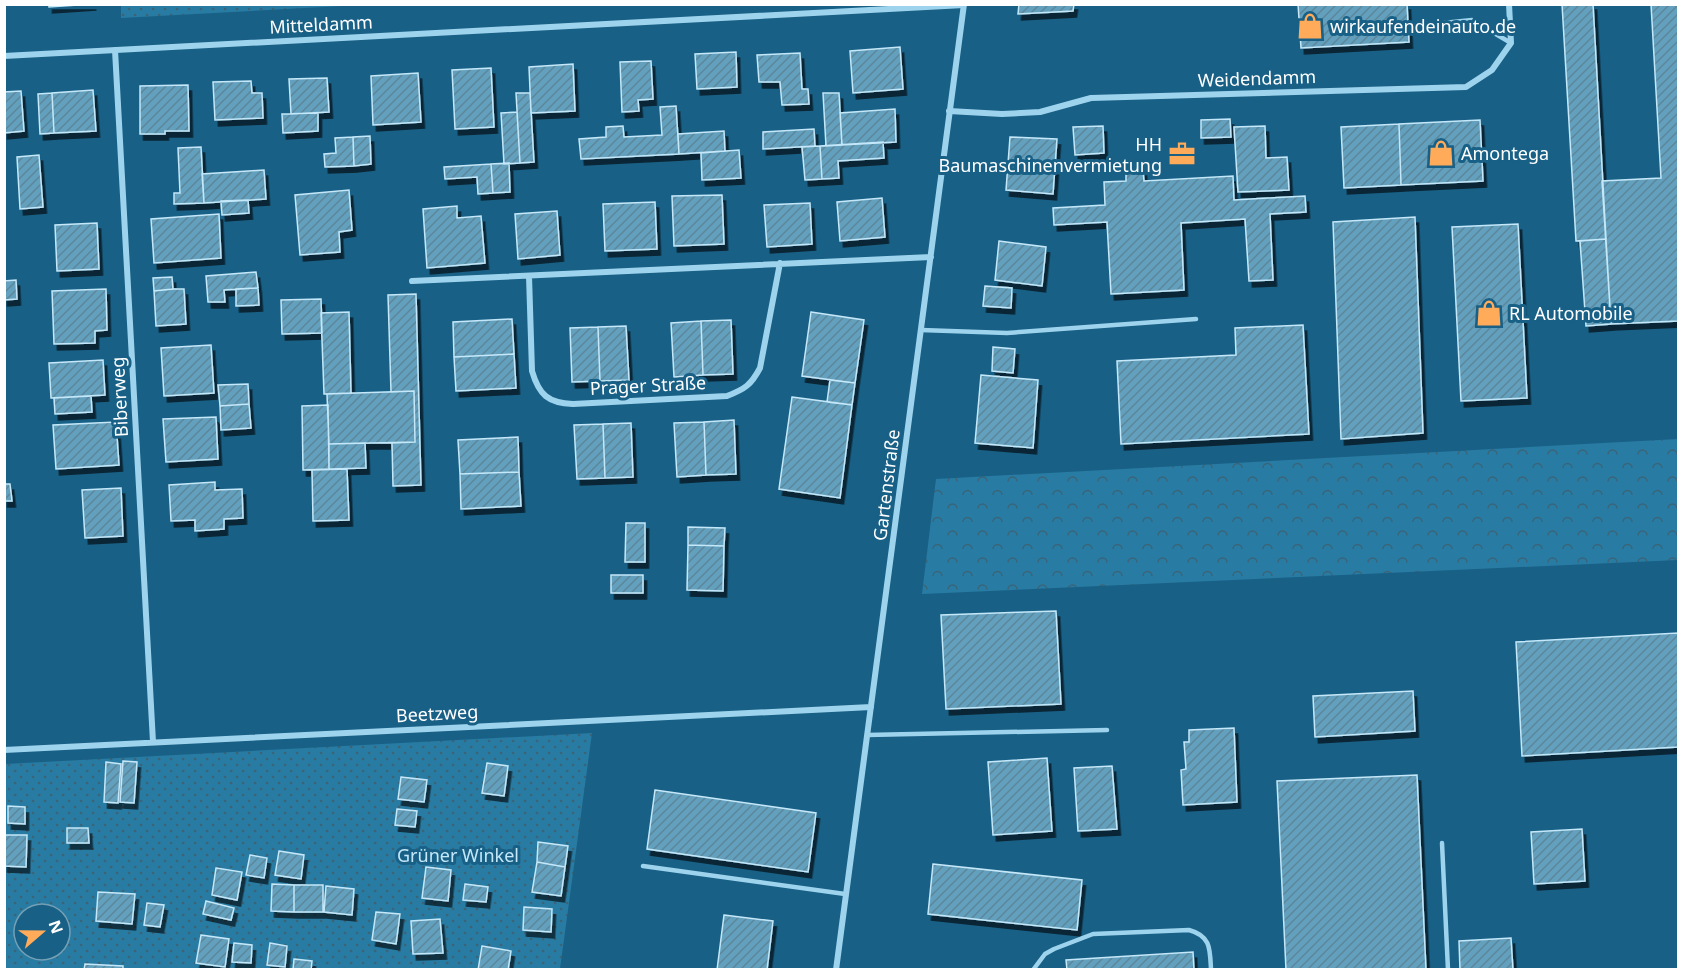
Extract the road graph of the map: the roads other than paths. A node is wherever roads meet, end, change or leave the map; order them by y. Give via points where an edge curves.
1 (1509, 4) edge
2 (964, 5) edge
3 (1414, 26) dead end
4 (1511, 43) junction
5 (116, 50) junction
6 (4, 56) edge
7 (949, 111) junction
8 (931, 257) junction
9 (780, 263) junction
10 (529, 276) junction
11 (412, 281) dead end
12 (1196, 320) dead end
13 (921, 330) junction
14 (871, 707) junction
15 (1107, 730) dead end
16 (867, 735) junction
17 (153, 742) junction
18 (4, 750) edge
19 (1442, 843) dead end
20 (643, 866) dead end
21 (846, 894) junction
22 (836, 969) edge
23 (1033, 969) edge
24 (1211, 969) edge
25 (1448, 969) edge

1 - 4 street
2 - 5 street, Mitteldamm
2 - 7 street, Gartenstraße
3 - 4 lane via 1472,20
4 - 7 street, Weidendamm via 1492,70 1466,87 1091,98 1040,112
5 - 6 street, Mitteldamm
5 - 17 street, Biberweg
7 - 8 street, Gartenstraße
8 - 9 street
8 - 13 street, Gartenstraße
9 - 10 street
9 - 10 street, Prager Straße via 760,368 743,390 727,396 573,404 545,396 536,385 532,371
10 - 11 street
12 - 13 lane via 1007,333
13 - 14 street, Gartenstraße
14 - 16 street, Gartenstraße
14 - 17 street, Beetzweg
15 - 16 lane
16 - 21 street, Gartenstraße
17 - 18 street, Beetzweg
19 - 25 lane
20 - 21 lane
21 - 22 street, Gartenstraße
23 - 24 lane via 1053,949 1093,934 1189,930 1200,933 1208,942

